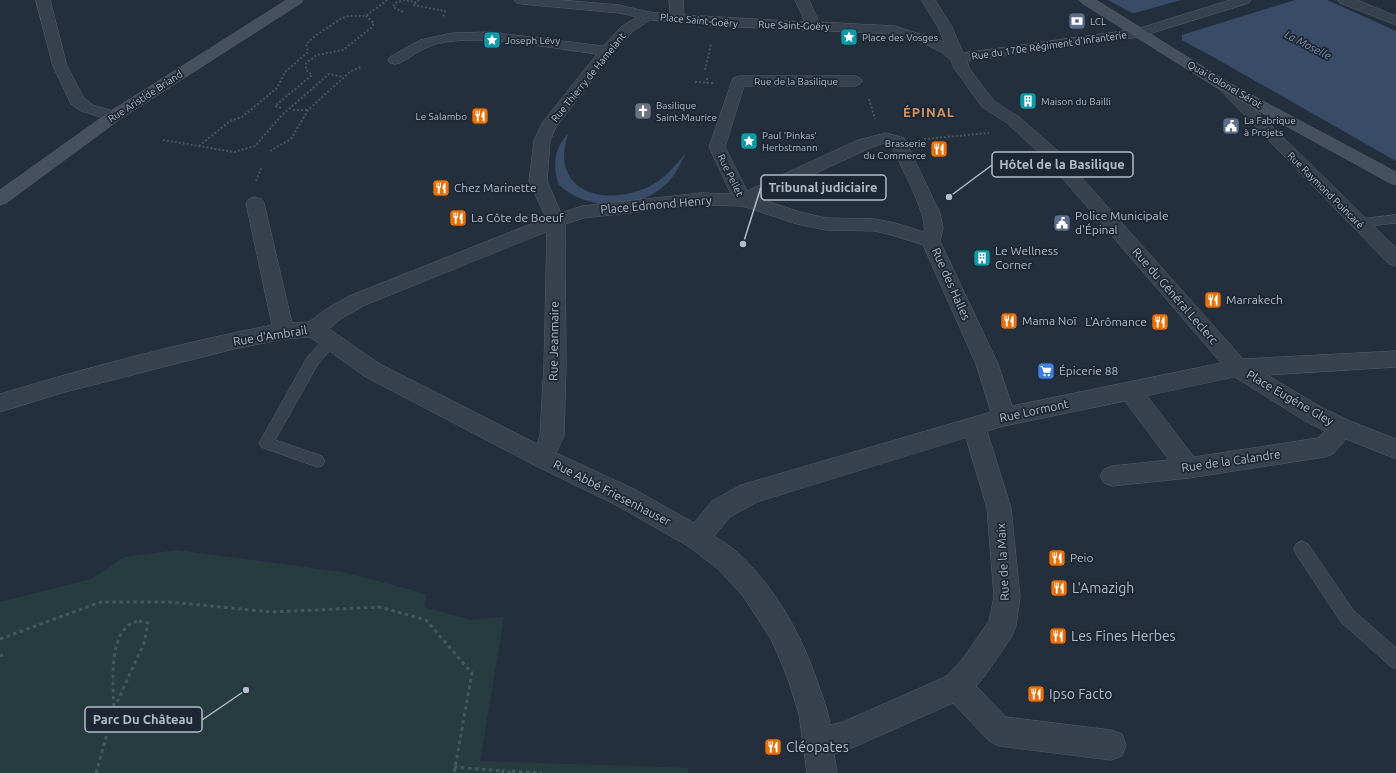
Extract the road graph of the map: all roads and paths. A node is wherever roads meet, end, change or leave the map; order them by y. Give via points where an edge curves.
1 (43, 0) edge
2 (296, 0) edge
3 (387, 0) edge
4 (419, 0) edge
5 (522, 0) edge
6 (676, 0) edge
7 (802, 0) edge
8 (928, 0) edge
9 (1087, 0) edge
10 (1244, 0) edge
11 (1345, 0) edge
12 (416, 2) junction
13 (1363, 6) junction
14 (403, 12) dead end
15 (1396, 15) edge
16 (366, 16) junction
17 (649, 16) junction
18 (442, 18) dead end
19 (677, 18) junction
20 (1396, 21) edge
21 (749, 24) joint
22 (814, 26) junction
23 (1139, 33) junction
24 (712, 40) dead end
25 (607, 51) junction
26 (958, 58) junction
27 (395, 60) dead end
28 (361, 67) dead end
29 (705, 70) dead end
30 (343, 77) junction
31 (708, 78) dead end
32 (738, 81) joint
33 (855, 81) dead end
34 (695, 82) dead end
35 (1224, 86) junction
36 (868, 96) dead end
37 (282, 108) dead end
38 (293, 110) dead end
39 (308, 110) junction
40 (114, 116) junction
41 (877, 123) dead end
42 (990, 133) dead end
43 (163, 140) dead end
44 (921, 140) dead end
45 (199, 146) junction
46 (270, 151) dead end
47 (1396, 179) edge
48 (0, 199) edge
49 (743, 200) junction
50 (255, 203) dead end
51 (1396, 219) edge
52 (556, 221) junction
53 (1361, 223) junction
54 (931, 240) junction
55 (1396, 259) edge
56 (284, 331) junction
57 (323, 335) junction
58 (1396, 359) edge
59 (1238, 368) junction
60 (1130, 391) junction
61 (8, 400) edge
62 (1004, 417) junction
63 (974, 425) junction
64 (1342, 428) junction
65 (1396, 449) edge
66 (542, 458) junction
67 (317, 461) dead end
68 (1189, 468) junction
69 (1112, 476) dead end
70 (697, 538) junction
71 (1302, 549) dead end
72 (0, 639) edge
73 (5, 654) dead end
74 (0, 656) edge
75 (1396, 660) edge
76 (957, 686) junction
77 (114, 709) junction
78 (818, 742) junction
79 (1111, 745) dead end
80 (454, 767) junction
81 (502, 772) edge
82 (513, 772) edge
83 (96, 773) edge
84 (454, 773) edge
85 (542, 773) edge
86 (822, 773) edge

1 - 40 street via 60,66 76,101 93,110
2 - 40 main road, Rue Aristide Briand
3 - 16 path
4 - 12 path
5 - 17 street, Place Saint-Goëry via 619,9
6 - 19 street
7 - 22 street
8 - 26 street via 945,28
9 - 23 main road, Quai Colonel Sérot
10 - 23 street, Rue du 170e Régiment d'Infanterie
11 - 13 street
12 - 14 path via 404,0 395,3 393,7
12 - 18 path via 413,5 445,11
13 - 15 street
13 - 20 street
16 - 37 path via 374,23 371,28 343,50 321,54 306,63 306,70 312,75 275,106
16 - 45 path via 342,18 315,36 306,44 308,52 285,72 277,88 242,117 230,121
17 - 19 street, Place Saint-Goëry
17 - 25 street, Rue Thierry de Hamelant via 627,30
19 - 21 street, Place Saint-Goëry
21 - 22 street, Rue Saint-Goëry
22 - 26 street, Rue Saint-Goëry via 906,32 932,42
23 - 26 street, Rue du 170e Régiment d'Infanterie
23 - 35 main road, Quai Colonel Sérot
24 - 29 path, Place Saint-Goëry
25 - 27 street via 488,36 452,37 425,42
25 - 52 street, Rue Thierry de Hamelant via 548,126 542,141 538,181
26 - 59 street, Rue du Général Leclerc via 962,68 988,104 1013,120 1052,155
28 - 30 path
30 - 39 path
30 - 45 path via 329,74 282,115 255,146 234,152
31 - 34 path via 707,83
32 - 33 street, Rue de la Basilique
32 - 49 street, Rue Pellet via 717,147
35 - 47 main road, Quai Colonel Sérot
35 - 53 street, Rue Raymond Poincaré
36 - 41 path
38 - 39 path
39 - 46 path via 291,139
40 - 48 main road, Rue Aristide Briand
42 - 44 path
43 - 45 path
49 - 52 street, Place Edmond Henry via 701,200 582,212
49 - 54 street, Place Edmond Henry via 797,218 826,224 875,225
49 - 54 street, Rue des Halles via 864,144 886,138 898,142 931,213 934,228
50 - 56 street
51 - 53 lane
52 - 57 street, Rue d'Ambrail via 356,302 332,315
52 - 66 street, Rue Jeanmaire via 552,436
53 - 55 street, Rue Raymond Poincaré
54 - 62 street, Rue des Halles via 987,364
56 - 57 street, Rue d'Ambrail
56 - 61 street, Rue d'Ambrail via 65,383
57 - 66 street, Rue Abbé Friesenhauser via 372,370
57 - 67 lane via 313,360 266,443
58 - 59 street, Rue Lormont
59 - 60 street, Rue Lormont
59 - 64 street, Place Eugéne Gley via 1313,414
60 - 62 street, Rue Lormont
60 - 68 street
62 - 63 street, Rue Lormont
63 - 70 street, Rue Lormont via 750,493 721,510
63 - 76 street, Rue de la Maix via 999,508 1007,597 1002,626 974,667
64 - 65 street
64 - 68 street, Rue de la Calandre via 1325,447
66 - 70 street, Rue Abbé Friesenhauser via 624,497
68 - 69 street, Rue de la Calandre
70 - 78 street, Rue Abbé Friesenhauser via 727,560 752,587 781,629 802,674 814,714
71 - 75 lane via 1347,616
72 - 80 path via 101,602 170,602 271,612 379,607 426,620 472,673
73 - 74 path
76 - 78 street, Rue de la Maix via 844,737
76 - 79 street via 999,731
77 - 77 path via 115,650 119,636 130,623 144,620 148,623 144,643
77 - 83 path
78 - 86 street
80 - 81 path
80 - 84 path
81 - 82 path
82 - 85 path

